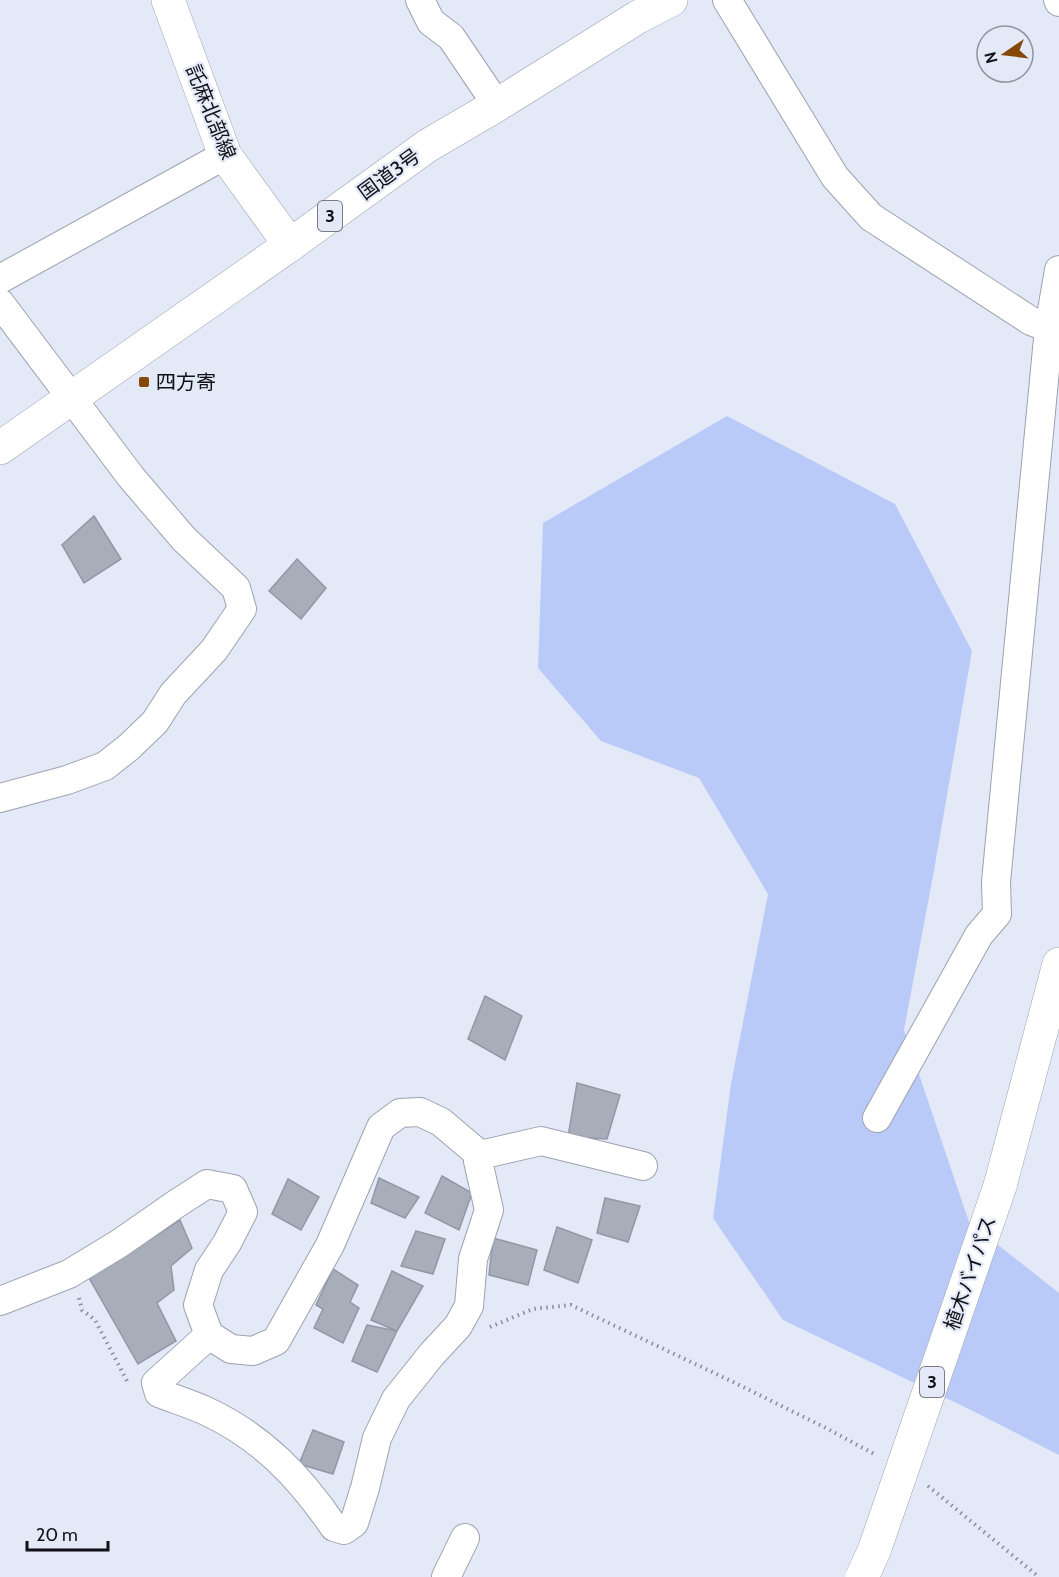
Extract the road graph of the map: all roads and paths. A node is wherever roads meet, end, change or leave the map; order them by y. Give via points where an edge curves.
1 (168, 0) edge
2 (420, 0) edge
3 (671, 0) edge
4 (727, 0) edge
5 (497, 105) junction
6 (225, 155) junction
7 (290, 245) junction
8 (1059, 270) edge
9 (0, 279) edge
10 (0, 303) edge
11 (1054, 330) edge
12 (71, 397) junction
13 (0, 448) edge
14 (0, 798) edge
15 (1059, 964) edge
16 (877, 1118) dead end
17 (480, 1155) junction
18 (643, 1166) dead end
19 (69, 1274) junction
20 (0, 1301) edge
21 (486, 1329) dead end
22 (209, 1335) junction
23 (159, 1393) junction
24 (878, 1456) dead end
25 (920, 1479) dead end
26 (465, 1538) dead end
27 (446, 1577) edge
28 (862, 1577) edge
29 (1039, 1577) edge

1 - 6 main road, 託麻北部線
2 - 5 street via 431,21 451,37
3 - 5 main road, 国道3号 / 3
4 - 11 street via 835,177 872,217 1031,321
5 - 7 main road, 国道3号 / 3 via 427,146
6 - 7 main road, 託麻北部線
6 - 9 street
7 - 12 main road, 国道3号 / 3
8 - 11 street
10 - 12 street
11 - 16 street via 996,882 997,914 979,935
12 - 13 main road, 国道3号 / 3
12 - 14 street via 184,539 236,588 242,609 214,650 173,693 155,722 105,766
15 - 28 main road, 植木バイパス / 3, bridge via 1000,1186
17 - 18 street via 541,1141
17 - 22 street via 441,1122 420,1112 400,1113 381,1127 330,1245 276,1341 254,1351 231,1349
17 - 23 street via 489,1210 473,1259 469,1306 458,1326 396,1399 377,1438 354,1523 344,1530 334,1527 279,1459 244,1431
19 - 20 street
19 - 22 street via 207,1184 233,1189 243,1212 209,1270 198,1305
19 - 23 path via 82,1310 95,1320 127,1380
21 - 24 path via 533,1309 571,1305
22 - 23 street via 156,1383
25 - 29 path
26 - 27 street

